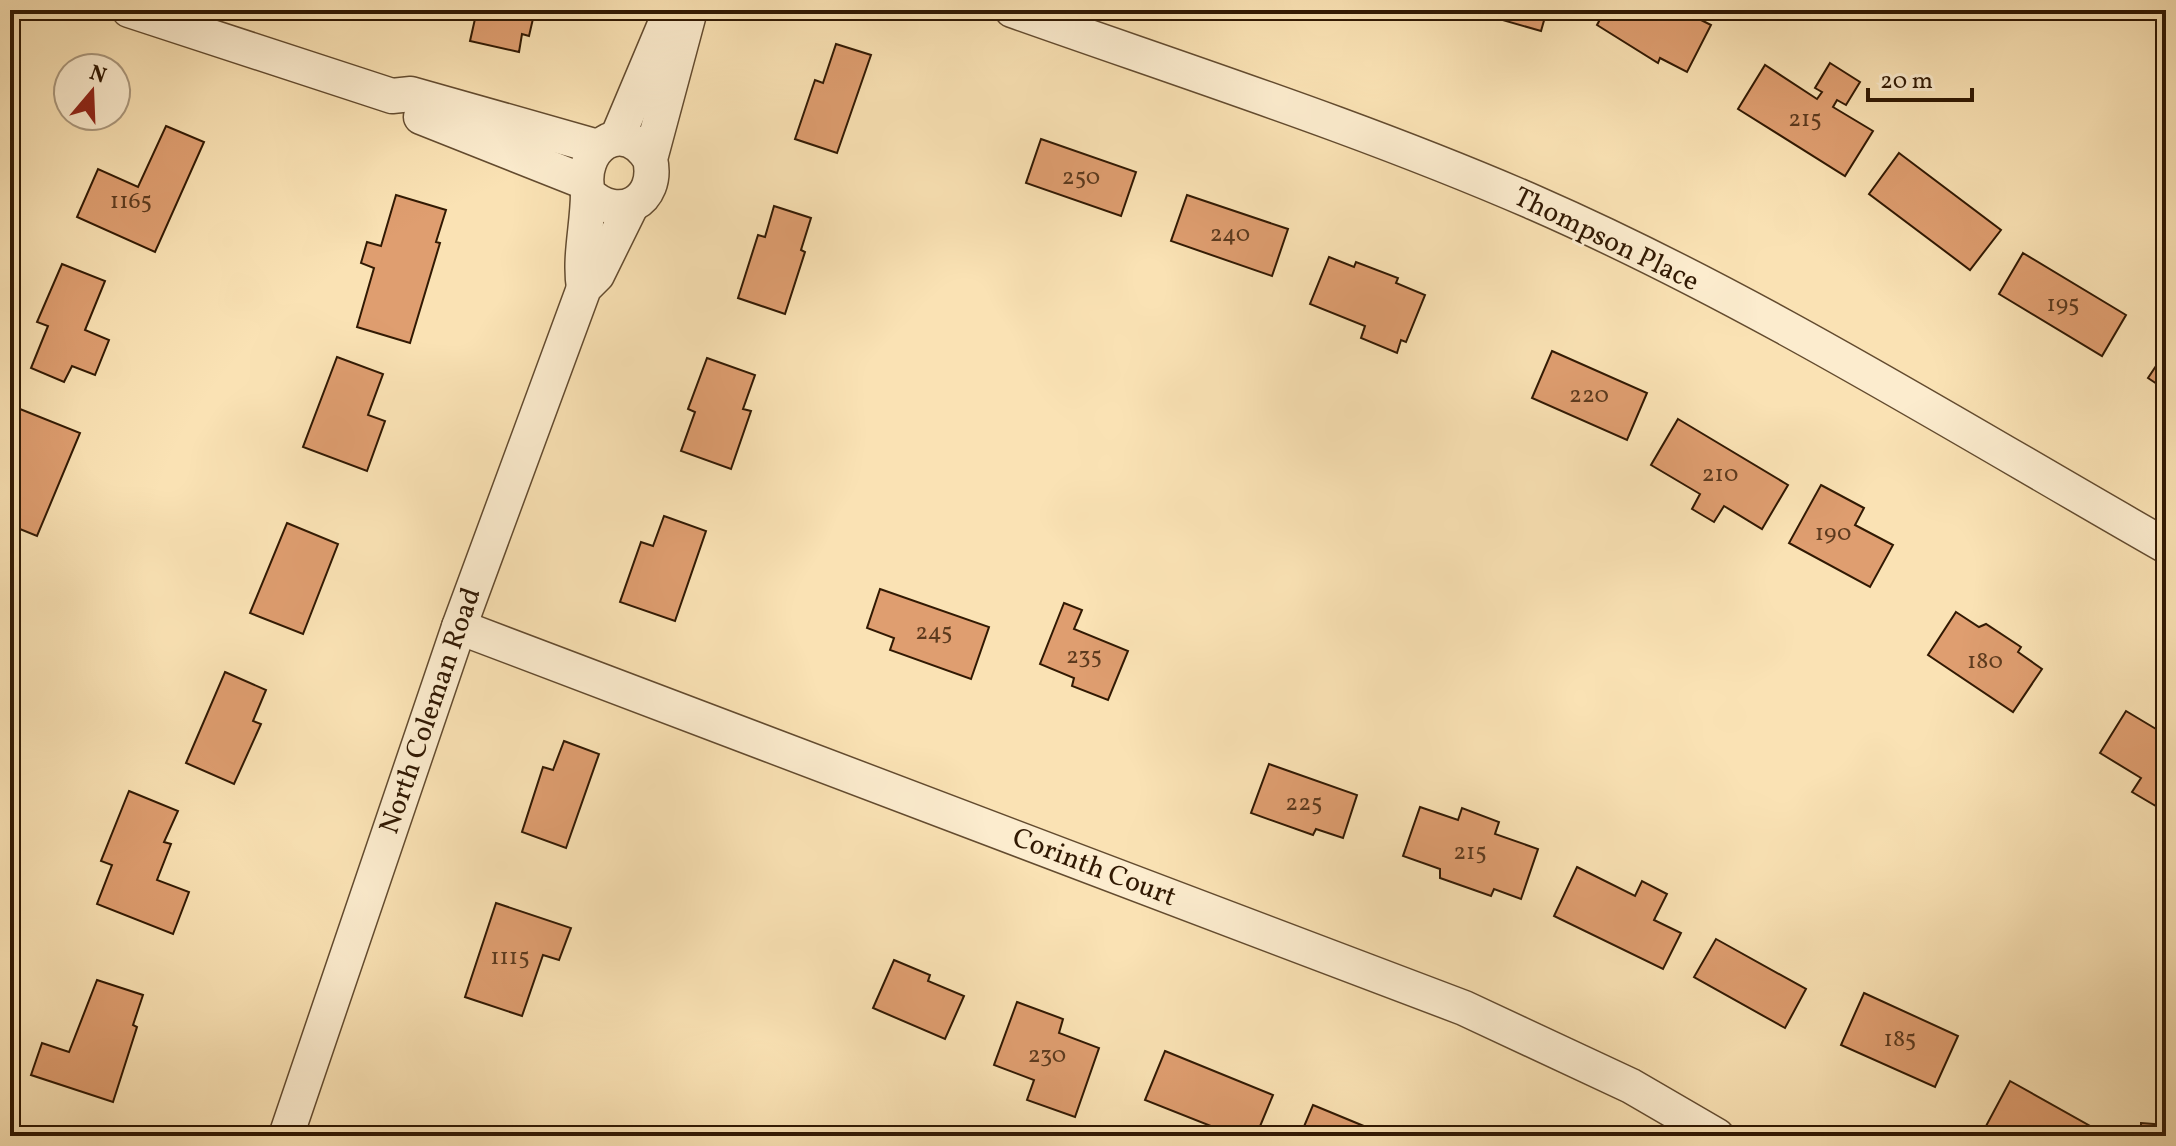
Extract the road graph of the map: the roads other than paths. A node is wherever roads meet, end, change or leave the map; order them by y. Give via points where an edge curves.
1 (129, 10) edge
2 (671, 10) edge
3 (690, 10) edge
4 (1012, 10) edge
5 (392, 96) junction
6 (607, 142) junction
7 (650, 159) junction
8 (586, 188) junction
9 (630, 208) junction
10 (584, 288) junction
11 (2166, 546) edge
12 (459, 627) junction
13 (286, 1136) edge
14 (1717, 1136) edge

1 - 5 street
2 - 6 street
3 - 7 street
4 - 11 street, Thompson Place via 1344,127 1536,204 1750,310
5 - 6 street via 411,94
5 - 8 street via 407,111
6 - 7 street via 644,148
6 - 8 street via 590,158
7 - 9 street via 649,189
8 - 9 street via 607,207
8 - 10 street, North Coleman Road
9 - 10 street, North Coleman Road via 597,275
10 - 12 street, North Coleman Road
12 - 13 street, North Coleman Road
12 - 14 street, Corinth Court via 1464,1008 1631,1086

